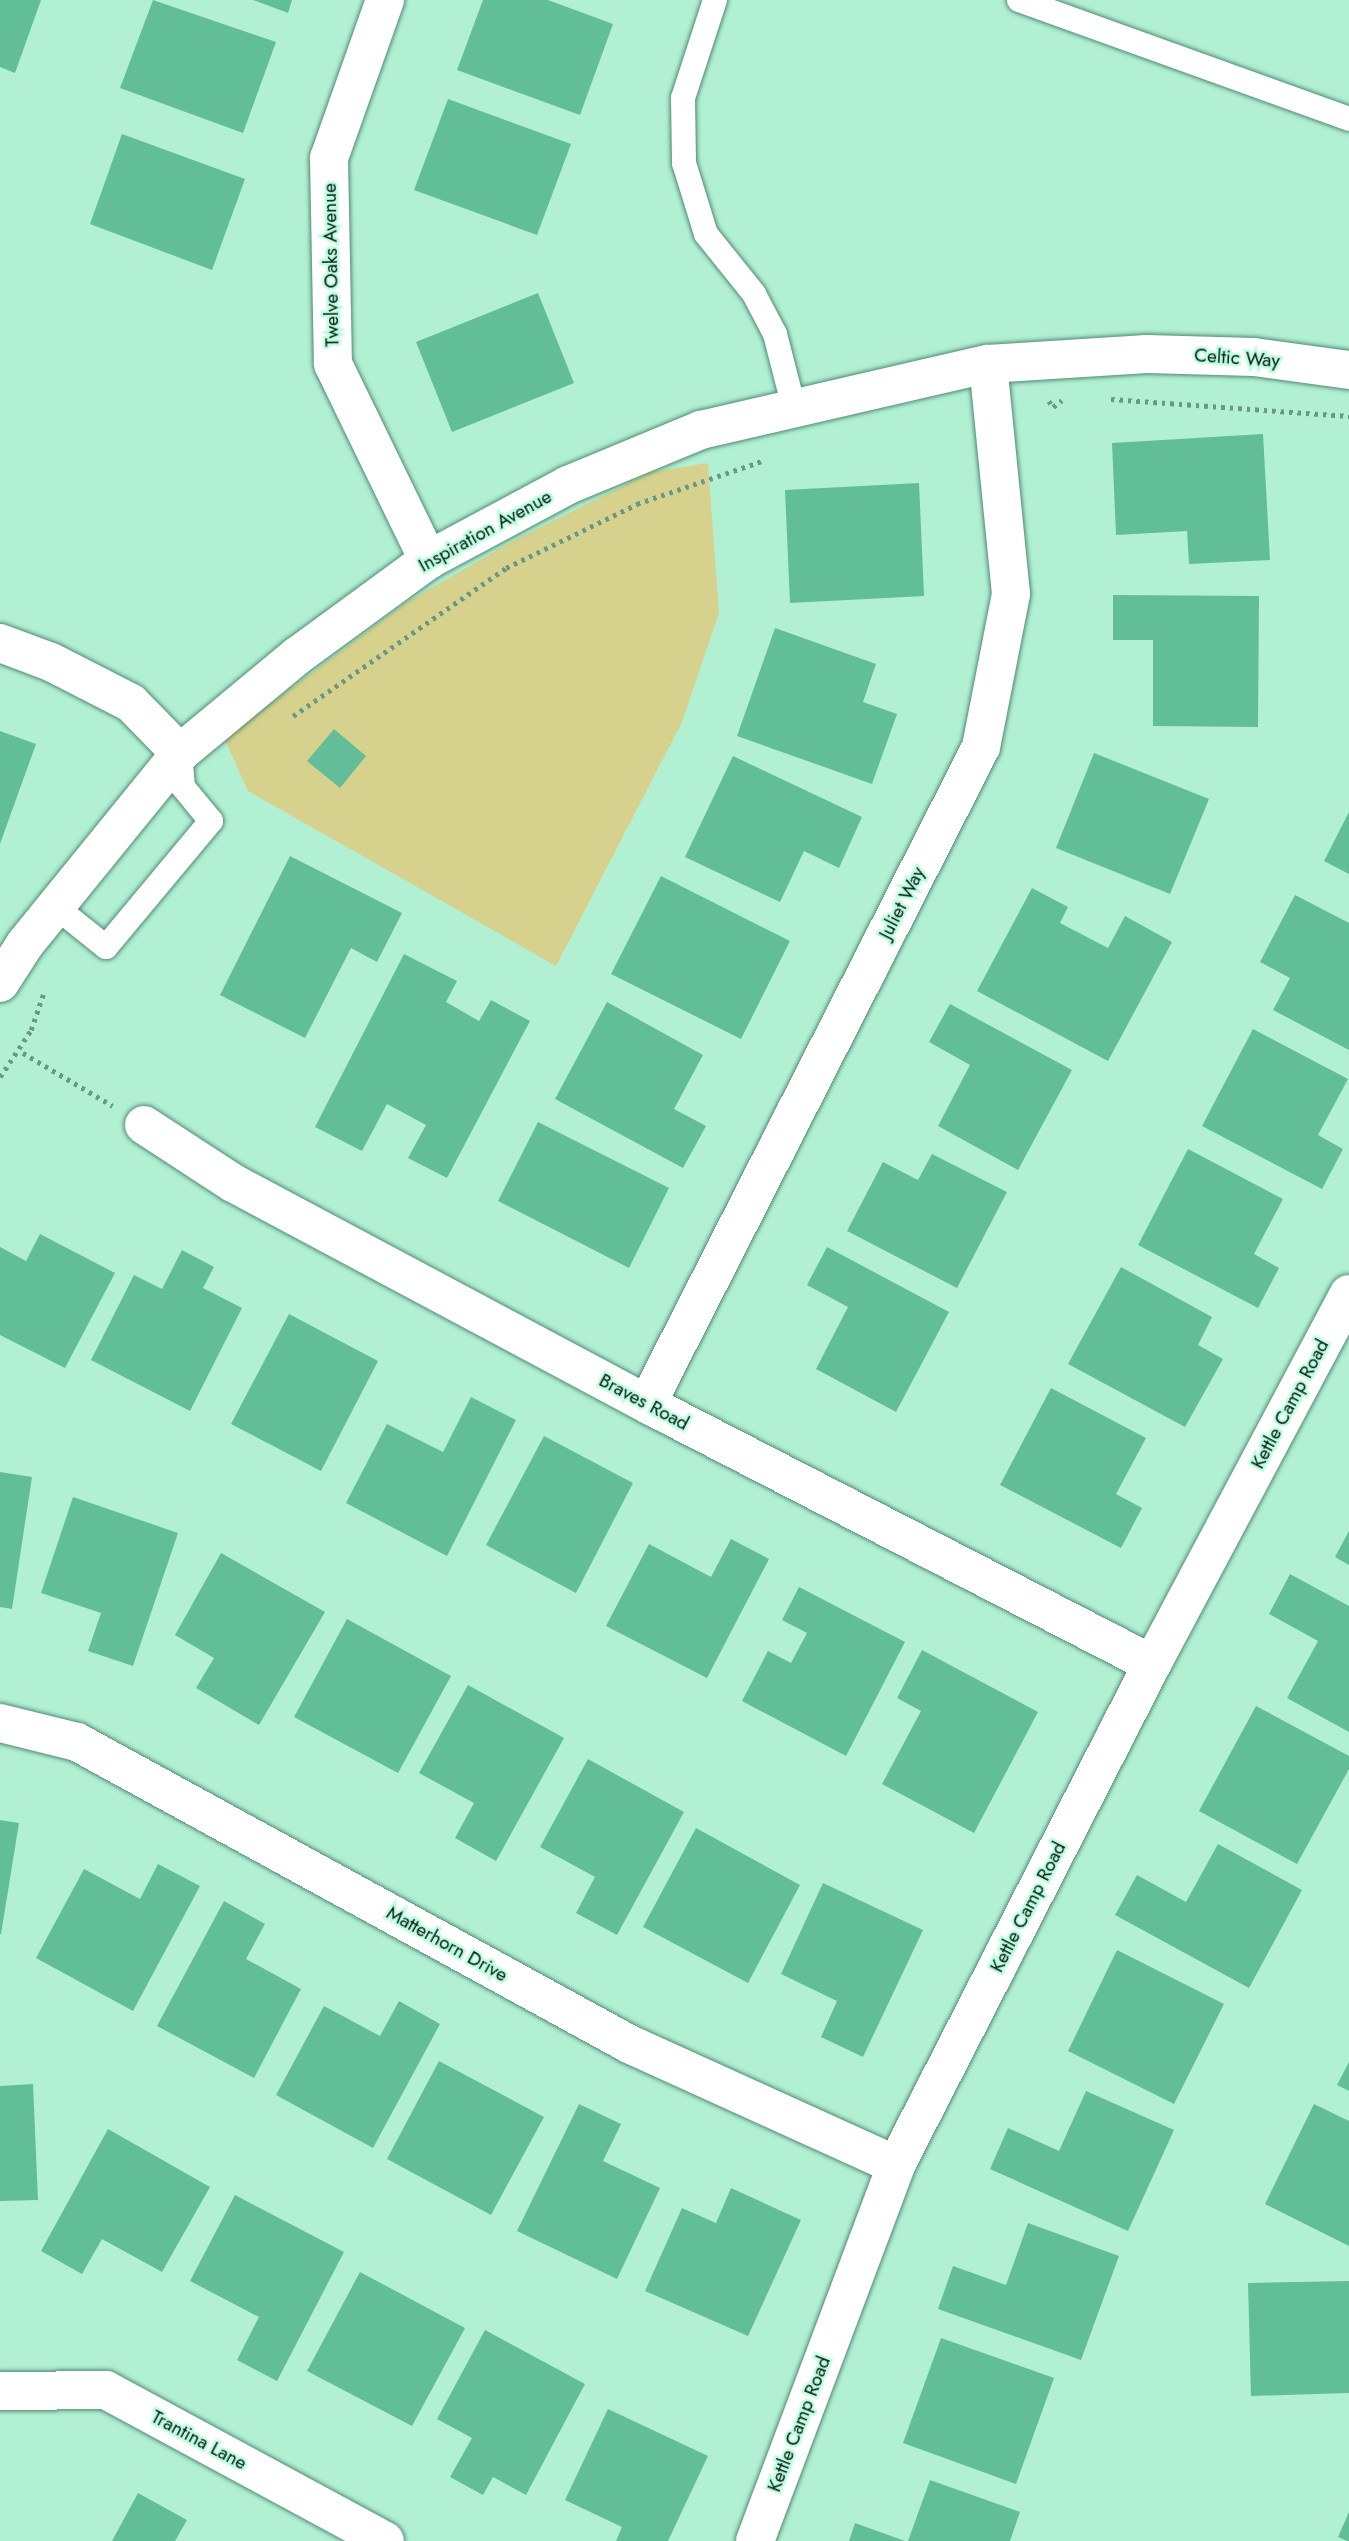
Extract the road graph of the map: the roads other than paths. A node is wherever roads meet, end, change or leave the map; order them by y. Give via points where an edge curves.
1 (385, 0) edge
2 (715, 0) edge
3 (1019, 0) edge
4 (1349, 118) edge
5 (1124, 354) joint
6 (988, 363) junction
7 (1349, 370) edge
8 (794, 408) junction
9 (428, 560) junction
10 (0, 643) edge
11 (180, 753) junction
12 (56, 907) junction
13 (0, 983) edge
14 (144, 1125) road end
15 (1349, 1294) edge
16 (647, 1404) junction
17 (1152, 1664) junction
18 (0, 1723) edge
19 (896, 2165) junction
20 (0, 2391) edge
21 (385, 2541) edge
22 (755, 2541) edge

1 - 9 street, Twelve Oaks Avenue via 329,158 333,364
2 - 8 lane via 683,98 684,163 706,234 754,294 775,334
3 - 4 lane
5 - 6 street, Inspiration Avenue
5 - 7 street, Celtic Way via 1254,357
6 - 8 street, Inspiration Avenue
6 - 16 street, Juliet Way via 1011,594 981,747
8 - 9 street, Inspiration Avenue via 701,430 568,485
9 - 11 street, Inspiration Avenue via 297,656
10 - 11 street via 51,662 131,703
11 - 12 street, Inspiration Avenue
11 - 12 lane via 183,786 211,821 106,947
12 - 13 street, Inspiration Avenue
14 - 16 street, Braves Road via 233,1183
15 - 17 street, Kettle Camp Road
16 - 17 street, Braves Road
17 - 19 street, Kettle Camp Road
18 - 19 street, Matterhorn Drive via 77,1742 629,2044
19 - 22 street, Kettle Camp Road
20 - 21 street, Trantina Lane via 106,2390

